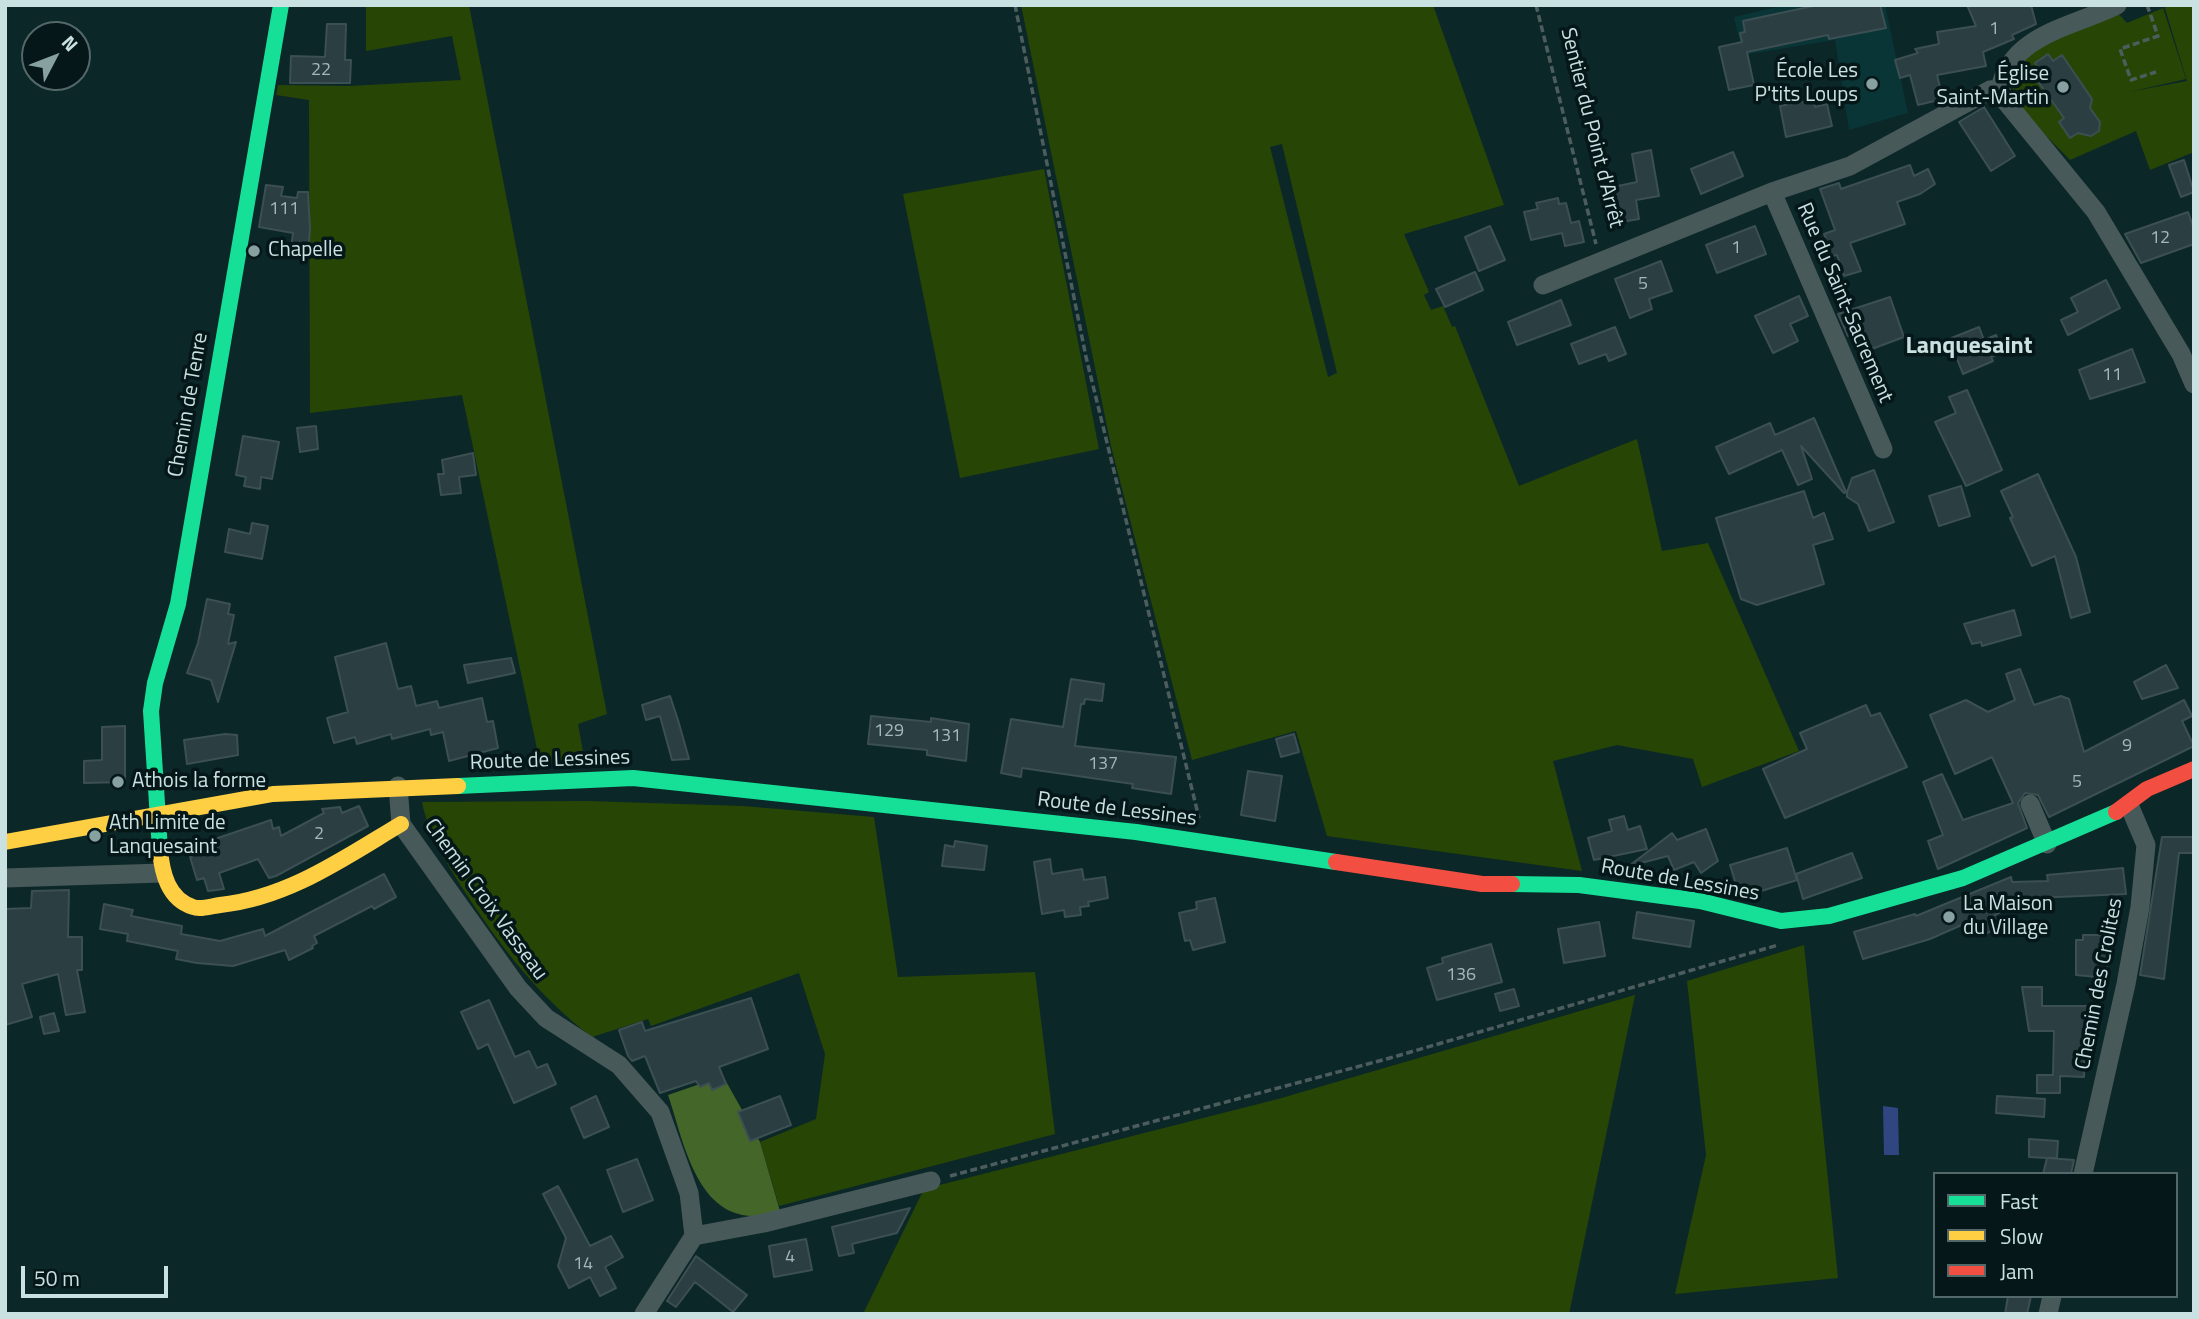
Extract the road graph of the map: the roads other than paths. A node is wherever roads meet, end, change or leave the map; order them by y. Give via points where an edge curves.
1 (281, 5) edge
2 (2117, 5) edge
3 (2000, 89) junction
4 (1772, 192) junction
5 (1543, 285) dead end
6 (2194, 384) edge
7 (1883, 449) dead end
8 (2194, 769) edge
9 (398, 786) junction
10 (2030, 804) dead end
11 (2130, 805) junction
12 (157, 813) junction
13 (401, 824) junction
14 (5, 842) edge
15 (2047, 844) junction
16 (162, 873) junction
17 (5, 878) edge
18 (2083, 1172) edge
19 (931, 1181) road end
20 (694, 1236) junction
21 (644, 1314) edge

1 - 12 main road, Chemin de Tenre via 178,604 155,683
2 - 3 street via 2036,38 2011,59
3 - 4 street, Rue du Saint-Sacrement via 1990,90 1850,166
3 - 6 street via 2096,212 2181,354
4 - 5 street, Sentier du Point d'Arrêt
4 - 7 street, Rue du Saint-Sacrement
8 - 11 main road, Route de Lessines via 2147,789
9 - 12 main road, Route de Lessines via 273,794
9 - 13 street, Chemin Croix Vasseau
9 - 15 main road, Route de Lessines via 633,778 1204,841 1482,884 1579,885 1700,901 1781,920 1829,916 1882,903 1963,878
10 - 15 street
11 - 15 main road, Route de Lessines
11 - 18 street, Chemin des Crolites via 2146,845 2140,907
12 - 14 main road, Route de Lessines
12 - 16 main road, Chemin de Tenre
13 - 16 main road via 319,873 249,902 194,908 173,894
13 - 20 street, Chemin Croix Vasseau via 518,989 547,1017 619,1065 660,1112 689,1193
16 - 17 street
19 - 20 street
20 - 21 street

